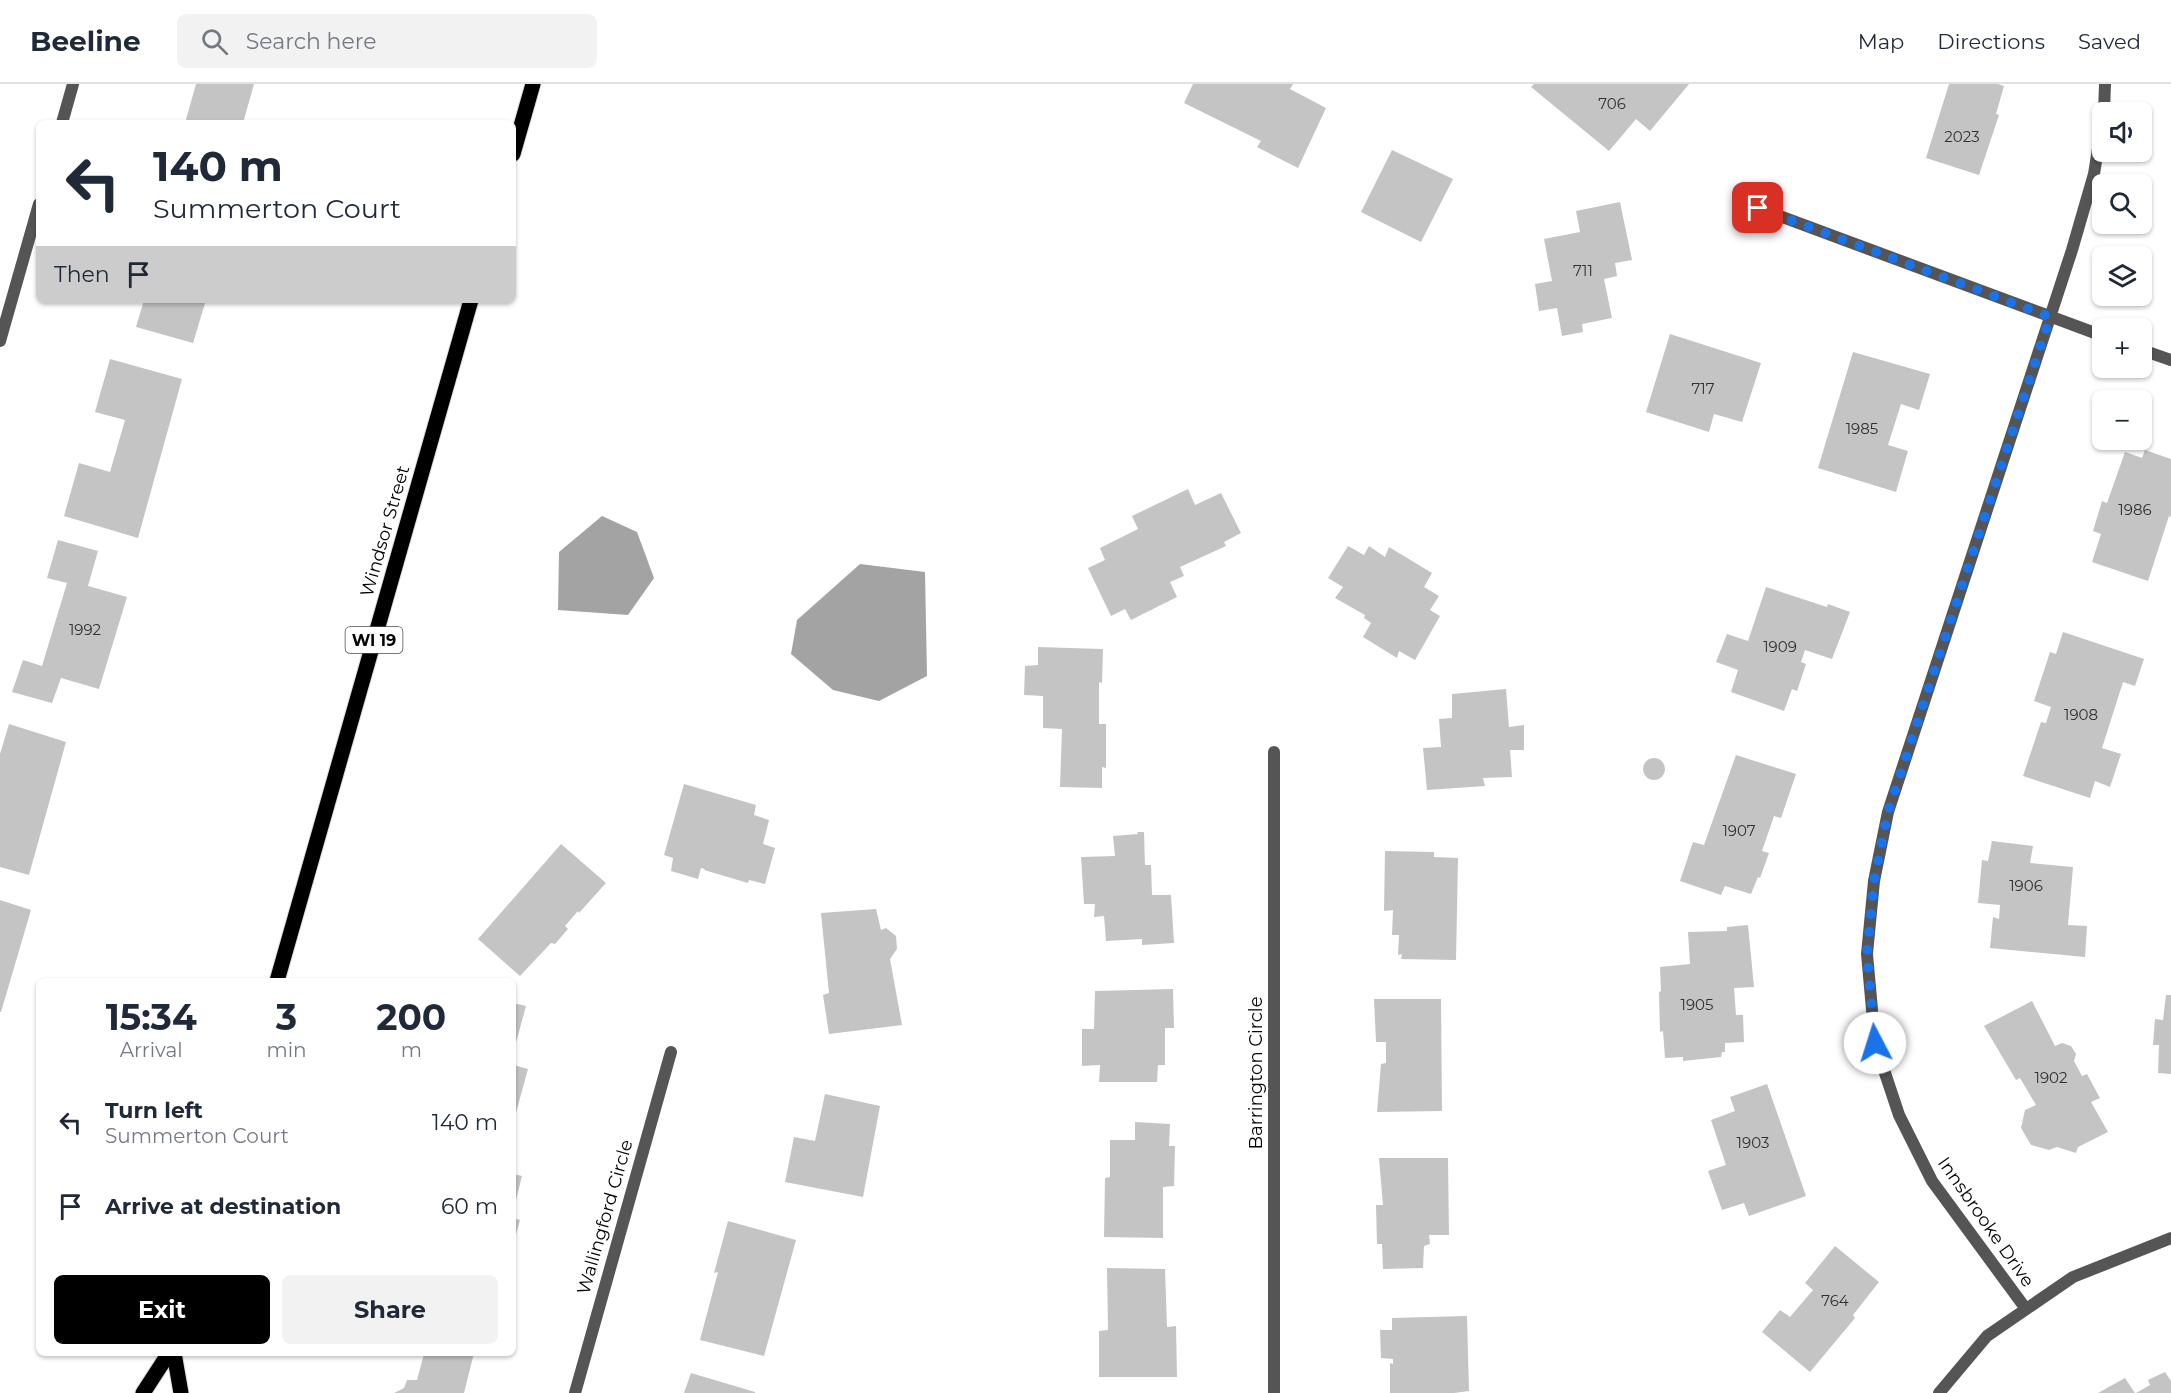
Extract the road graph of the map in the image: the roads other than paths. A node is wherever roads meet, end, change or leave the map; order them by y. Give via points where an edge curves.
1 (73, 84) edge
2 (533, 84) edge
3 (2105, 84) edge
4 (2104, 102) edge
5 (63, 120) edge
6 (516, 144) edge
7 (2096, 162) edge
8 (1758, 208) dead end
9 (36, 215) edge
10 (470, 303) edge
11 (2050, 317) junction
12 (2092, 332) edge
13 (0, 341) edge
14 (2152, 353) edge
15 (2171, 360) edge
16 (1274, 752) dead end
17 (278, 978) edge
18 (671, 1052) dead end
19 (2171, 1238) edge
20 (2026, 1310) junction
21 (167, 1356) edge
22 (175, 1356) edge
23 (143, 1393) edge
24 (181, 1393) edge
25 (575, 1393) edge
26 (1274, 1393) edge
27 (1939, 1393) edge

1 - 5 street
2 - 6 main road
3 - 4 street
7 - 11 street, Innsbrooke Drive
8 - 11 street
9 - 13 street
10 - 17 main road, Windsor Street / WI 19
11 - 12 street
11 - 20 street, Innsbrooke Drive via 1888,812 1874,881 1867,954 1875,1043 1899,1115 1932,1181
14 - 15 street
16 - 26 street, Barrington Circle
18 - 25 street, Wallingford Circle
19 - 20 street via 2073,1277
20 - 27 street via 1987,1336
21 - 23 main road
22 - 24 main road

